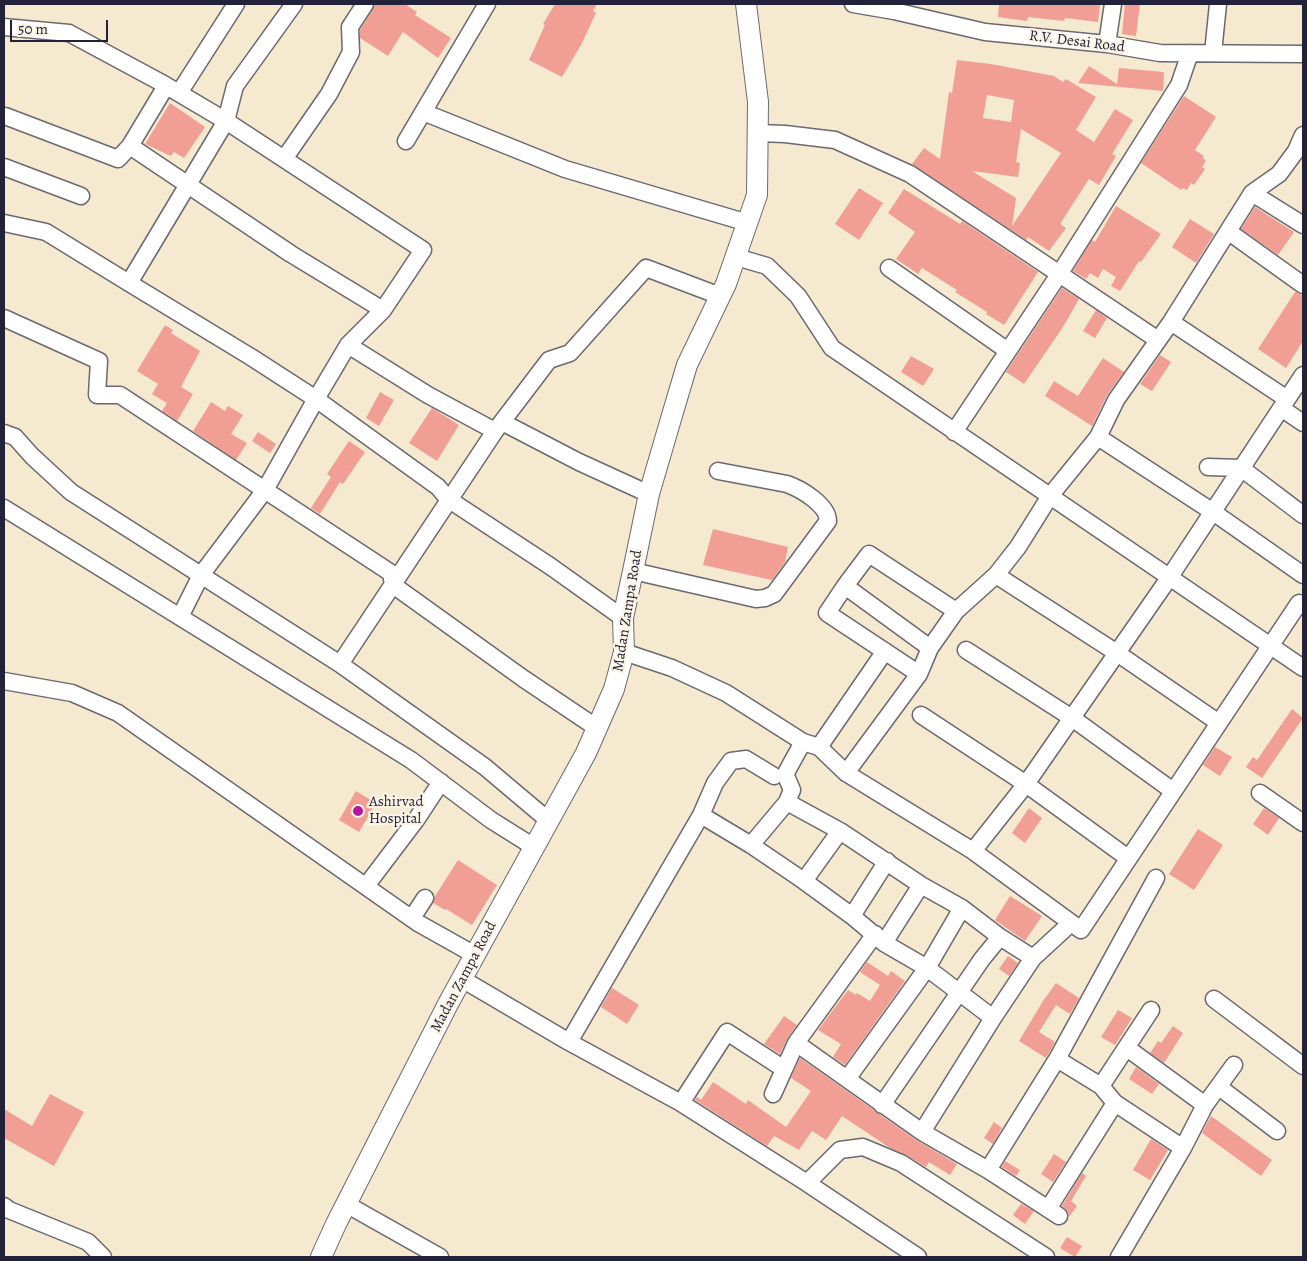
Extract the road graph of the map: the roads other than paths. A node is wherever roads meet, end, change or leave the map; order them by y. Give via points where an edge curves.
1 (236, 4) edge
2 (294, 4) edge
3 (365, 4) edge
4 (486, 4) edge
5 (746, 4) edge
6 (853, 4) edge
7 (1113, 4) edge
8 (1218, 4) edge
9 (4, 27) edge
10 (1303, 40) edge
11 (1107, 44) junction
12 (1190, 53) junction
13 (1213, 53) junction
14 (1299, 54) edge
15 (173, 90) junction
16 (5, 111) edge
17 (423, 112) junction
18 (226, 121) junction
19 (4, 132) edge
20 (758, 133) junction
21 (1303, 135) edge
22 (406, 141) dead end
23 (130, 146) junction
24 (1300, 153) edge
25 (284, 159) junction
26 (4, 167) edge
27 (188, 184) junction
28 (1252, 193) junction
29 (81, 196) dead end
30 (4, 223) edge
31 (748, 223) junction
32 (1303, 225) edge
33 (1229, 232) junction
34 (736, 257) junction
35 (889, 268) dead end
36 (1060, 273) junction
37 (129, 283) junction
38 (1303, 285) edge
39 (720, 296) junction
40 (383, 310) junction
41 (4, 318) edge
42 (1171, 322) junction
43 (1158, 340) junction
44 (348, 345) junction
45 (1008, 351) junction
46 (1303, 375) edge
47 (316, 399) junction
48 (1284, 404) junction
49 (1303, 423) edge
50 (498, 426) junction
51 (954, 432) junction
52 (4, 433) edge
53 (1098, 437) junction
54 (1208, 468) dead end
55 (1242, 468) junction
56 (718, 471) dead end
57 (265, 490) junction
58 (650, 494) junction
59 (1050, 496) junction
60 (448, 499) junction
61 (4, 508) edge
62 (1213, 512) junction
63 (1303, 515) edge
64 (633, 571) junction
65 (200, 575) junction
66 (996, 575) junction
67 (1303, 575) edge
68 (1169, 578) junction
69 (393, 585) junction
70 (845, 586) junction
71 (1301, 604) edge
72 (956, 611) junction
73 (180, 618) junction
74 (623, 618) junction
75 (1271, 646) junction
76 (930, 648) junction
77 (966, 650) dead end
78 (885, 651) junction
79 (624, 652) junction
80 (1117, 653) junction
81 (340, 664) junction
82 (1303, 668) edge
83 (919, 674) junction
84 (4, 681) edge
85 (922, 715) dead end
86 (1072, 718) junction
87 (1219, 723) junction
88 (597, 728) junction
89 (803, 742) junction
90 (819, 747) junction
91 (846, 773) junction
92 (774, 776) dead end
93 (441, 782) junction
94 (1026, 784) junction
95 (1173, 791) junction
96 (1260, 793) dead end
97 (787, 802) junction
98 (701, 815) junction
99 (548, 821) junction
100 (1303, 823) edge
101 (840, 831) junction
102 (751, 845) junction
103 (534, 847) junction
104 (973, 851) junction
105 (1128, 858) junction
106 (887, 861) junction
107 (1156, 878) dead end
108 (804, 881) junction
109 (921, 885) junction
110 (366, 886) junction
111 (425, 898) dead end
112 (962, 908) junction
113 (852, 916) junction
114 (412, 918) junction
115 (1071, 923) junction
116 (1000, 936) junction
117 (880, 938) junction
118 (475, 955) junction
119 (1034, 958) junction
120 (927, 968) junction
121 (462, 979) junction
122 (960, 993) junction
123 (1214, 999) dead end
124 (1151, 1010) dead end
125 (993, 1018) junction
126 (569, 1042) junction
127 (796, 1043) junction
128 (1127, 1048) junction
129 (1057, 1059) junction
130 (1302, 1062) edge
131 (1234, 1065) dead end
132 (784, 1069) junction
133 (847, 1079) junction
134 (1101, 1086) junction
135 (1219, 1087) junction
136 (773, 1094) dead end
137 (681, 1103) junction
138 (1115, 1103) junction
139 (882, 1105) junction
140 (1205, 1105) junction
141 (1277, 1131) dead end
142 (922, 1132) junction
143 (1183, 1148) junction
144 (988, 1170) junction
145 (807, 1183) junction
146 (346, 1204) junction
147 (6, 1212) edge
148 (103, 1257) edge
149 (321, 1257) edge
150 (440, 1257) edge
151 (918, 1257) edge
152 (1046, 1257) edge
153 (1119, 1257) edge

1 - 15 street
2 - 18 street via 234,86
3 - 25 street via 350,27 351,52 329,94
4 - 17 street
5 - 20 main road, Madan Zampa Road via 758,102
6 - 11 street, R.V. Desai Road via 985,32
7 - 11 street
8 - 13 street
9 - 15 street via 69,33
10 - 14 street
11 - 12 street, R.V. Desai Road via 1160,53
12 - 13 street, R.V. Desai Road
12 - 36 street via 1179,85
13 - 14 street, R.V. Desai Road
15 - 18 street
15 - 23 street
16 - 19 street
16 - 23 street via 118,159
17 - 22 street
17 - 31 street via 565,169
18 - 25 street
18 - 27 street
20 - 31 main road, Madan Zampa Road via 757,195
20 - 36 street via 835,140 910,174
21 - 24 street
23 - 27 street
24 - 28 street via 1279,174
25 - 40 street via 423,250
26 - 29 street
27 - 37 street
27 - 40 street via 291,254
28 - 32 street
28 - 33 street
30 - 37 street via 46,232
31 - 34 main road, Madan Zampa Road
33 - 38 street
33 - 42 street
34 - 39 main road, Madan Zampa Road
34 - 51 street via 767,266 798,296 832,348
35 - 45 street
36 - 43 street
36 - 45 street
37 - 47 street
39 - 50 street via 646,268 570,353 549,360
39 - 58 main road, Madan Zampa Road via 687,365
40 - 44 street
41 - 57 street via 100,361 97,394 120,395
42 - 43 street
42 - 48 street
43 - 53 street via 1116,400
44 - 47 street
44 - 50 street via 428,395
45 - 51 street
46 - 48 street
47 - 57 street
47 - 60 street via 438,487
48 - 49 street
48 - 55 street
50 - 58 street
50 - 60 street
51 - 59 street
52 - 65 street via 15,437 71,492
53 - 59 street
53 - 62 street
54 - 55 street
55 - 62 street
55 - 63 street
56 - 64 street via 798,488 824,508 828,515 828,520 774,594 756,599
57 - 65 street
57 - 69 street via 390,573
58 - 64 main road, Madan Zampa Road
59 - 66 street
59 - 68 street
60 - 69 street
60 - 74 street
61 - 73 street
62 - 67 street
62 - 68 street
64 - 74 main road, Madan Zampa Road
65 - 73 street
65 - 81 street
66 - 72 street
66 - 80 street
67 - 71 street
68 - 75 street
68 - 80 street
69 - 81 street
69 - 88 street
70 - 72 street via 869,554
70 - 76 street
70 - 78 street via 827,614
71 - 75 street
72 - 76 street
73 - 93 street via 411,760
74 - 79 main road, Madan Zampa Road
75 - 82 street
75 - 87 street
76 - 83 street
77 - 86 street
78 - 83 street
78 - 90 street
79 - 88 main road, Madan Zampa Road via 614,689
79 - 89 street via 672,668 726,693
80 - 86 street
80 - 87 street
81 - 99 street via 485,767
83 - 91 street
84 - 110 street via 72,693 118,713
85 - 94 street
86 - 94 street
86 - 95 street
87 - 95 street
88 - 99 main road, Madan Zampa Road
89 - 90 street
89 - 97 street via 787,771 792,790
90 - 91 street
91 - 104 street
92 - 98 street via 746,760 731,761 715,783
93 - 103 street via 491,820
93 - 110 street
94 - 104 street
94 - 105 street
95 - 105 street
96 - 100 street
97 - 101 street
97 - 102 street
98 - 102 street
98 - 126 street
99 - 103 main road, Madan Zampa Road
101 - 106 street
101 - 108 street
102 - 108 street
103 - 118 main road, Madan Zampa Road
104 - 115 street
105 - 115 street via 1081,930
106 - 109 street
106 - 113 street
107 - 129 street
108 - 113 street
109 - 112 street
109 - 117 street
110 - 114 street
111 - 114 street
112 - 116 street
112 - 120 street
113 - 117 street
114 - 118 street
115 - 119 street
116 - 119 street
116 - 122 street
117 - 120 street
117 - 127 street
118 - 121 main road, Madan Zampa Road
119 - 125 street
120 - 122 street
120 - 133 street
121 - 126 street
121 - 146 main road, Madan Zampa Road
122 - 125 street
122 - 139 street
123 - 130 street
124 - 128 street
125 - 142 street
126 - 137 street
127 - 132 street
127 - 133 street
128 - 134 street
128 - 140 street
129 - 134 street
129 - 144 street
131 - 135 street
132 - 136 street
132 - 137 street via 727,1032
133 - 139 street
134 - 138 street
135 - 140 street
135 - 141 street
137 - 145 street
138 - 143 street
138 - 144 street via 1054,1212
139 - 142 street
140 - 143 street
142 - 144 street
143 - 153 street
145 - 151 street
145 - 152 street via 840,1150 863,1146 901,1163
146 - 149 main road, Madan Zampa Road
146 - 150 street
147 - 148 street via 88,1242

